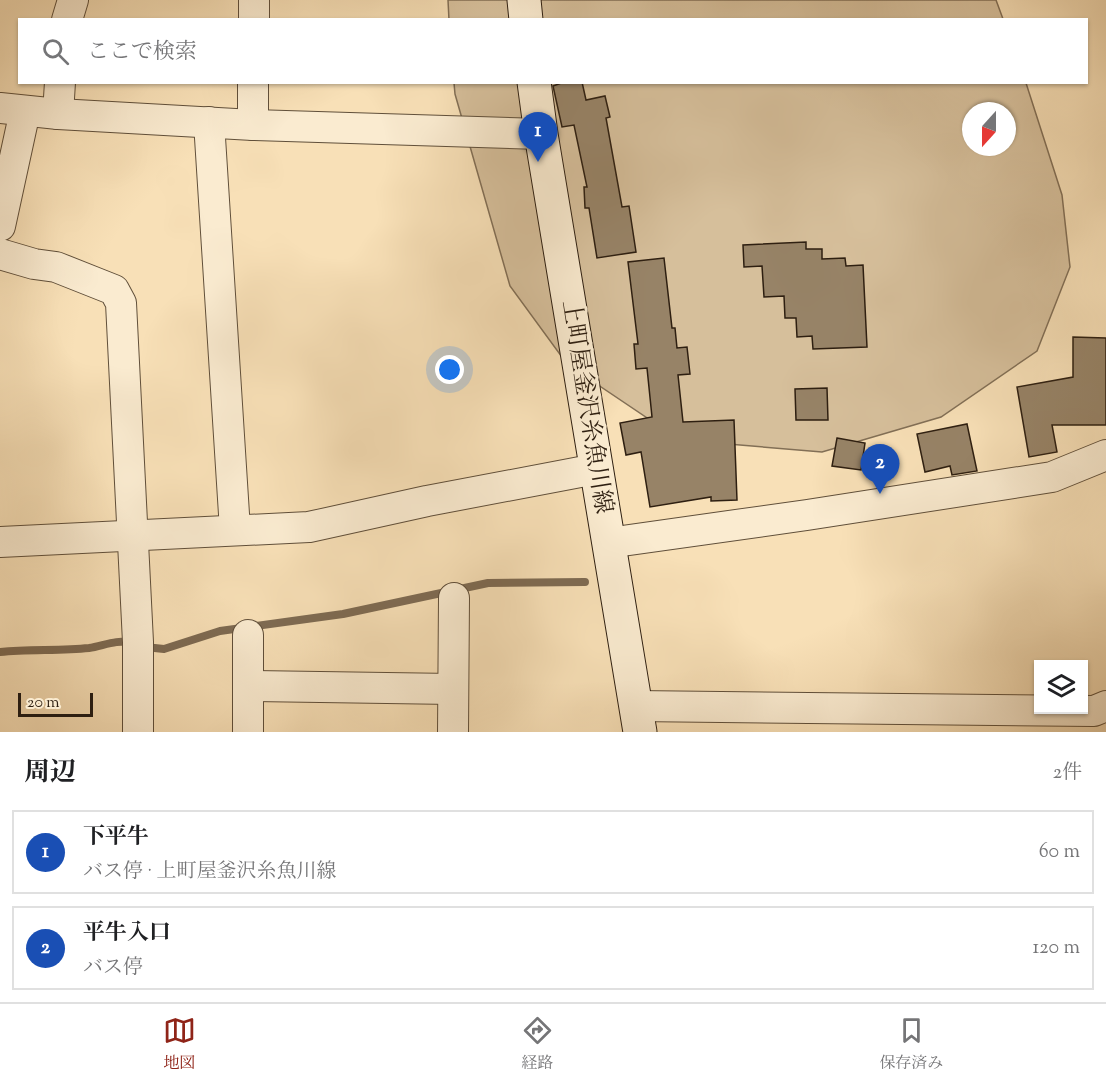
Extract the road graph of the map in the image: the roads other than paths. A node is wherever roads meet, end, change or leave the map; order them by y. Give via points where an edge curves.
1 (73, 0) edge
2 (254, 0) edge
3 (524, 0) edge
4 (68, 18) edge
5 (254, 18) edge
6 (526, 18) edge
7 (60, 84) edge
8 (253, 84) edge
9 (534, 84) edge
10 (13, 109) edge
11 (58, 114) junction
12 (209, 122) junction
13 (253, 125) junction
14 (541, 134) junction
15 (0, 226) edge
16 (0, 254) edge
17 (1106, 455) edge
18 (596, 469) junction
19 (235, 530) junction
20 (132, 535) junction
21 (0, 542) edge
22 (608, 543) junction
23 (454, 598) dead end
24 (248, 635) dead end
25 (248, 686) junction
26 (453, 689) junction
27 (1106, 706) edge
28 (638, 719) edge
29 (138, 732) edge
30 (248, 732) edge
31 (453, 732) edge

1 - 4 street
2 - 5 street
3 - 6 main road
7 - 11 street
8 - 13 street
9 - 14 main road, 上町屋釜沢糸魚川線
10 - 11 street
10 - 15 street
11 - 12 street
12 - 13 street
12 - 19 street
13 - 14 street
14 - 18 main road, 上町屋釜沢糸魚川線
16 - 20 street via 56,267 114,290 121,303
17 - 22 street via 1052,477
18 - 19 street via 309,527
18 - 22 main road, 上町屋釜沢糸魚川線
19 - 20 street
20 - 21 street
20 - 29 street
22 - 28 main road, 上町屋釜沢糸魚川線
23 - 26 street
24 - 25 street
25 - 26 street
25 - 30 street
26 - 31 street
27 - 28 street via 1094,711

